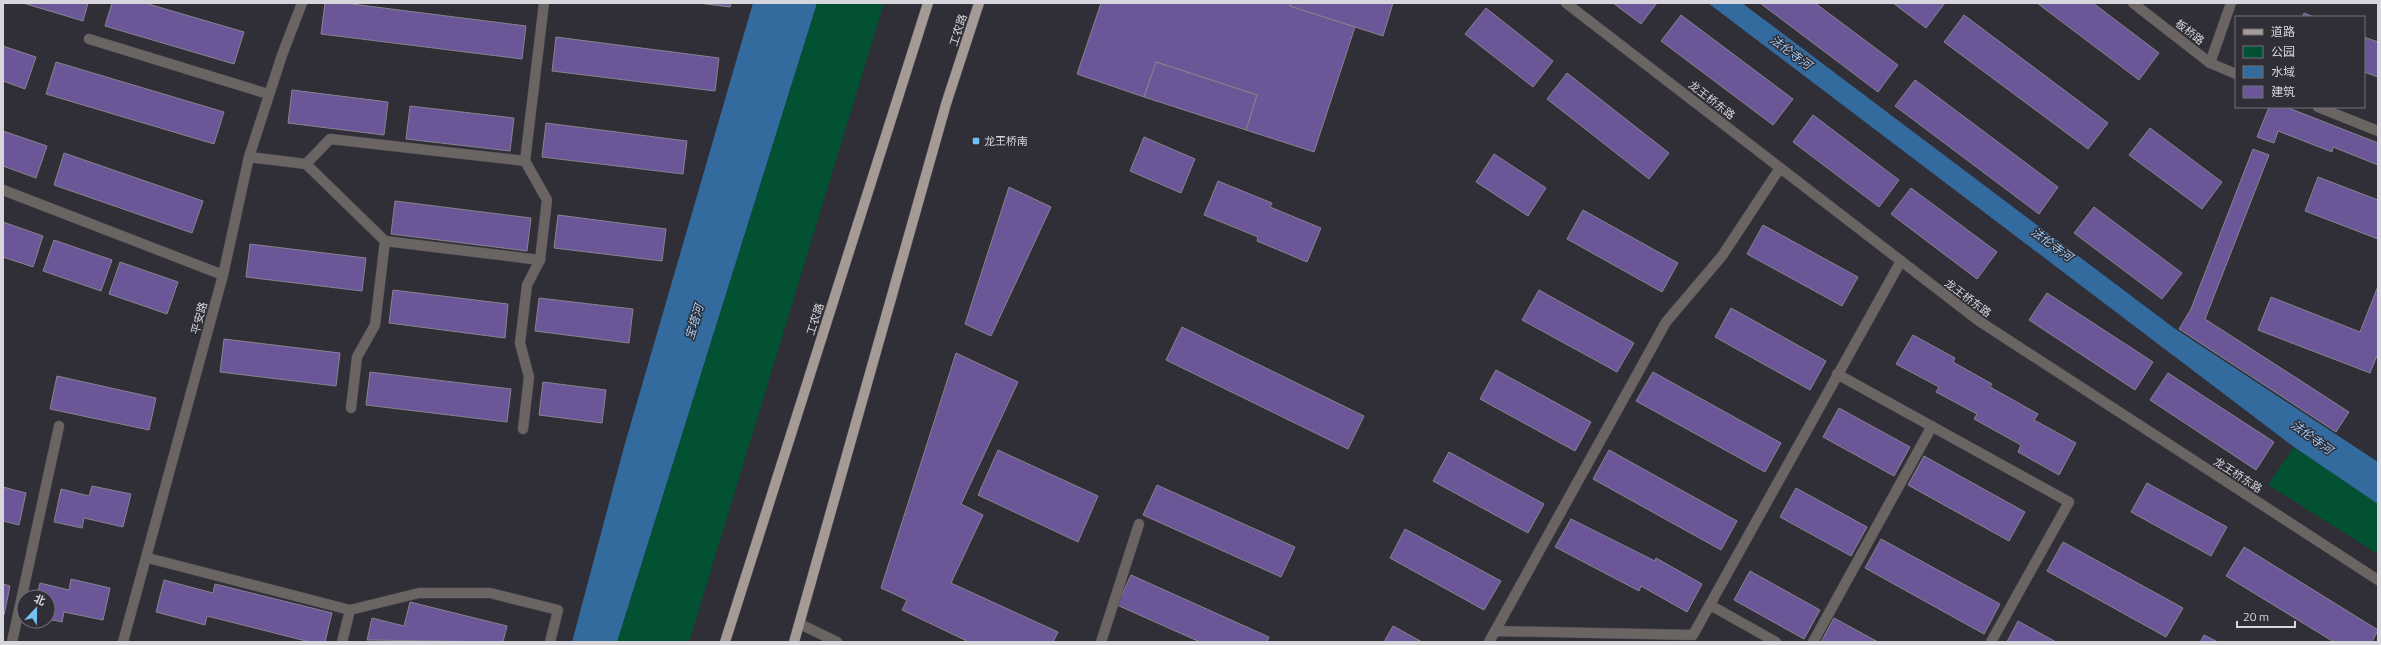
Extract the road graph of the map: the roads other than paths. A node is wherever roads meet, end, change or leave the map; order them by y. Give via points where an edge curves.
1 (302, 3) edge
2 (544, 3) edge
3 (928, 3) edge
4 (979, 3) edge
5 (1566, 3) edge
6 (2133, 3) edge
7 (2231, 3) edge
8 (89, 39) dead end
9 (2210, 63) junction
10 (2235, 74) edge
11 (268, 94) junction
12 (2320, 108) edge
13 (2378, 131) edge
14 (249, 157) junction
15 (525, 161) junction
16 (306, 164) junction
17 (1780, 168) junction
18 (3, 190) edge
19 (385, 241) junction
20 (540, 260) junction
21 (1901, 261) junction
22 (223, 275) junction
23 (1837, 374) junction
24 (351, 408) dead end
25 (59, 426) dead end
26 (1932, 426) junction
27 (523, 429) dead end
28 (1139, 524) dead end
29 (148, 558) junction
30 (2378, 580) edge
31 (1710, 605) junction
32 (350, 610) junction
33 (800, 624) junction
34 (1495, 631) junction
35 (1644, 638) edge
36 (12, 642) edge
37 (124, 642) edge
38 (342, 642) edge
39 (550, 642) edge
40 (725, 642) edge
41 (794, 642) edge
42 (837, 642) edge
43 (1101, 642) edge
44 (1489, 642) edge
45 (1776, 642) edge
46 (1813, 642) edge
47 (1991, 642) edge

1 - 11 street, 平安路
2 - 15 street
3 - 40 main road, 工农路
4 - 33 main road, 工农路 via 946,104
5 - 17 street, 龙王桥东路
6 - 9 street, 板桥路
7 - 9 street
8 - 11 street
9 - 10 street, 板桥路
11 - 14 street, 平安路
12 - 13 street
14 - 16 street
14 - 22 street, 平安路
15 - 16 street via 330,139
15 - 20 street via 547,200
16 - 19 street
17 - 21 street, 龙王桥东路
17 - 34 street via 1722,256 1666,322
18 - 22 street
19 - 20 street
19 - 24 street via 375,325 358,357
20 - 27 street via 527,285 520,343 530,377
21 - 23 street
21 - 30 street, 龙王桥东路 via 1979,321
22 - 29 street, 平安路
23 - 26 street
23 - 31 street
25 - 36 street
26 - 46 street
26 - 47 street via 2069,502
28 - 43 street
29 - 32 street
29 - 37 street, 平安路
31 - 35 street via 1693,635
31 - 45 street
32 - 38 street
32 - 39 street via 419,593 490,593 558,610
33 - 41 main road, 工农路
33 - 42 street
34 - 35 street
34 - 44 street

